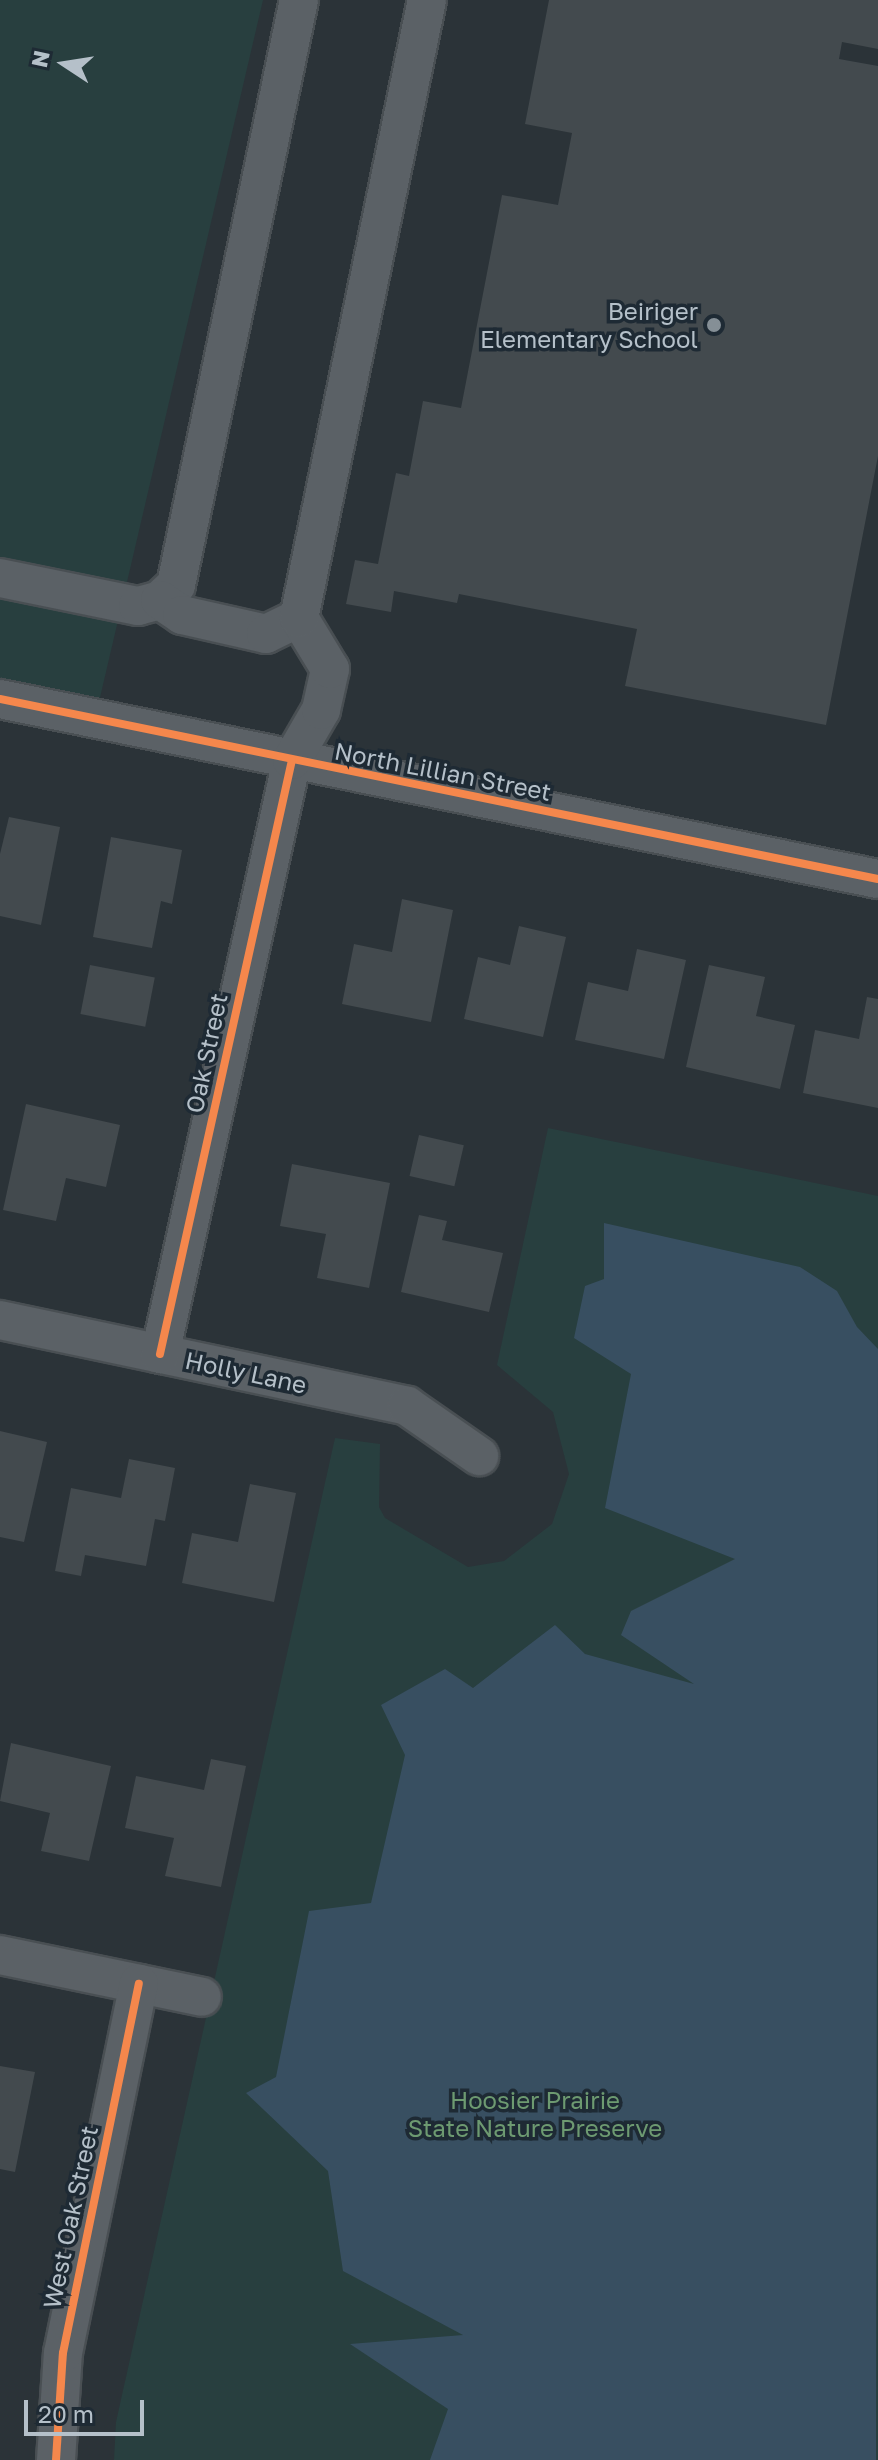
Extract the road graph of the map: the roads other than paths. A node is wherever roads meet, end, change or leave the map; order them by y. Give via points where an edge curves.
1 (299, 0) edge
2 (427, 0) edge
3 (0, 578) edge
4 (160, 600) junction
5 (299, 618) junction
6 (0, 699) edge
7 (292, 760) junction
8 (878, 879) edge
9 (0, 1320) edge
10 (160, 1354) junction
11 (479, 1456) dead end
12 (0, 1955) edge
13 (139, 1984) junction
14 (202, 1997) dead end
15 (56, 2460) edge

1 - 4 street via 179,575
2 - 5 street
3 - 4 street via 138,606
4 - 5 street via 182,615 266,634
5 - 7 street, Oak Street via 330,669 321,710
6 - 7 street, North Lillian Street
7 - 8 street, North Lillian Street
7 - 10 street, Oak Street
9 - 10 street, Holly Lane
10 - 11 street, Holly Lane via 407,1406
12 - 13 street
13 - 14 street
13 - 15 street, West Oak Street via 63,2353

